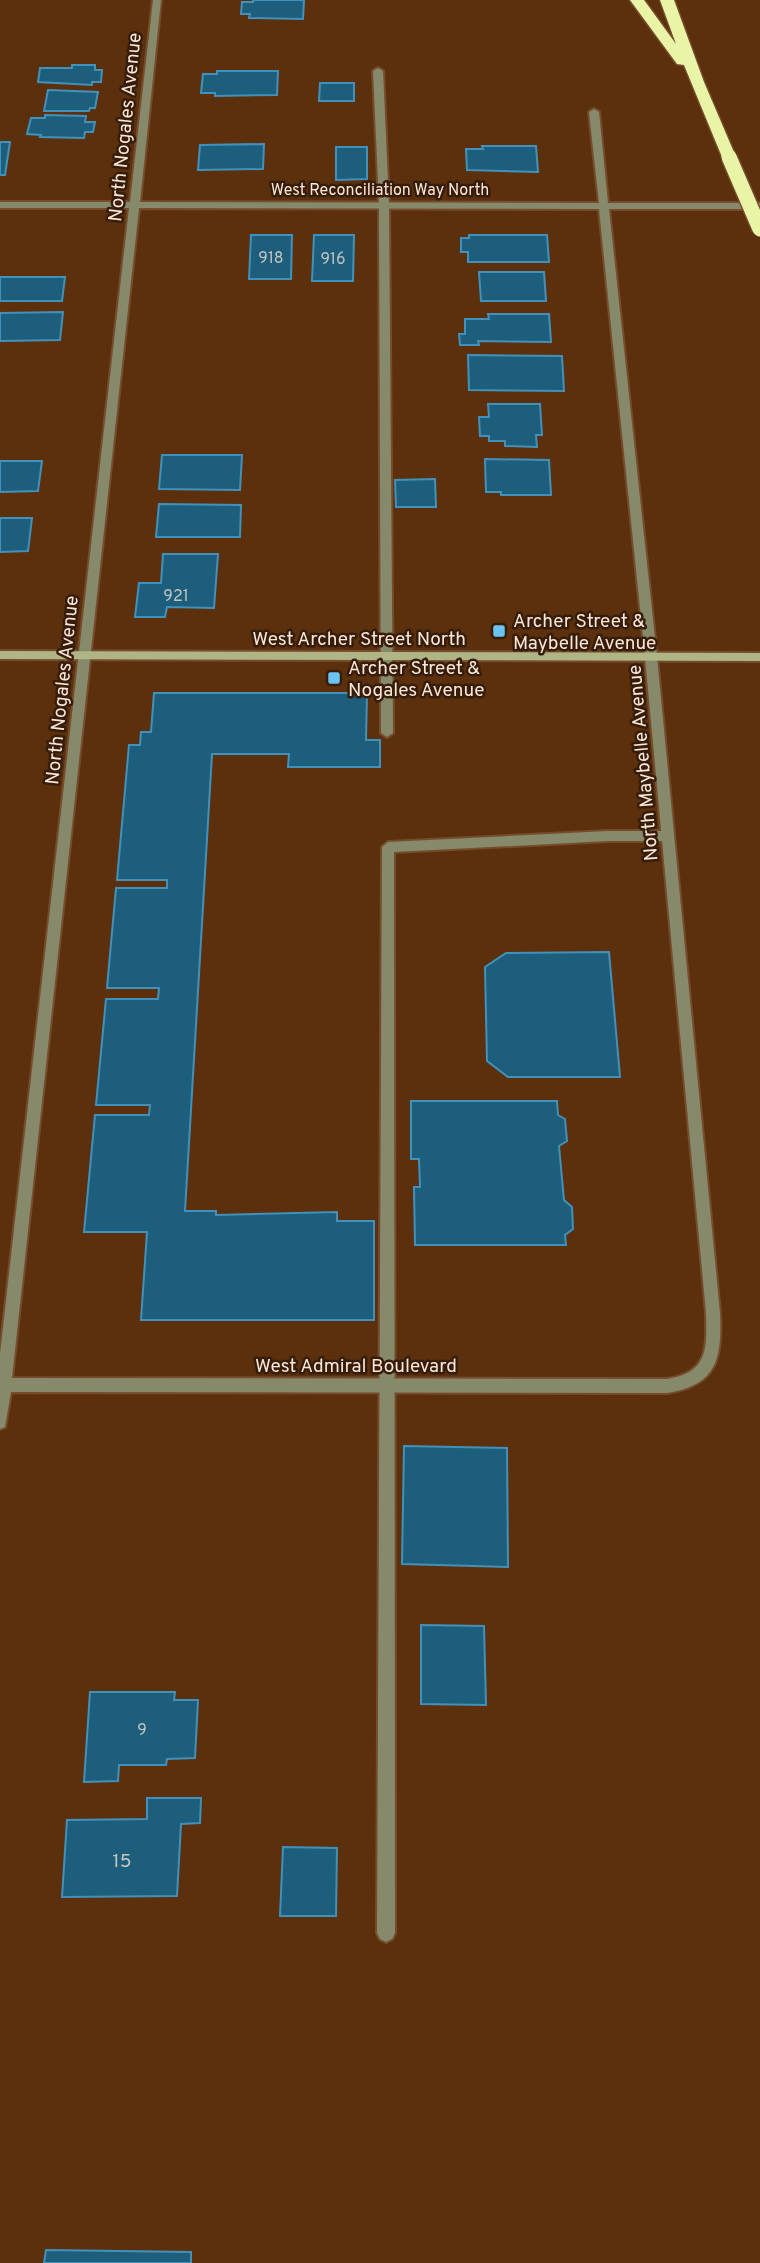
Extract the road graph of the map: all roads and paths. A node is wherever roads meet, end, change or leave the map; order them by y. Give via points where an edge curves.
1 (157, 0) edge
2 (637, 0) edge
3 (667, 0) edge
4 (379, 71) dead end
5 (697, 82) junction
6 (594, 112) dead end
7 (384, 204) junction
8 (0, 205) edge
9 (136, 205) junction
10 (604, 206) junction
11 (760, 206) edge
12 (760, 229) edge
13 (0, 655) edge
14 (386, 655) junction
15 (83, 656) junction
16 (651, 657) junction
17 (760, 657) edge
18 (387, 733) dead end
19 (668, 835) junction
20 (706, 1368) joint
21 (385, 1384) junction
22 (2, 1385) edge
23 (0, 1422) edge
24 (386, 1933) dead end

1 - 9 street, North Nogales Avenue
2 - 5 highway
3 - 5 highway
4 - 7 street
5 - 12 highway, bridge
6 - 10 street, North Maybelle Avenue
7 - 9 street, West Reconciliation Way North
7 - 10 street, West Reconciliation Way North
7 - 14 street
8 - 9 street, West Reconciliation Way North
9 - 15 street, North Nogales Avenue
10 - 11 street, West Reconciliation Way North
10 - 16 street, North Maybelle Avenue
13 - 15 street, West Archer Street North
14 - 15 street, West Archer Street North
14 - 16 street, West Archer Street North
14 - 18 street
15 - 22 street, North Nogales Avenue
16 - 17 street, West Archer Street North
16 - 19 street, North Maybelle Avenue
19 - 20 street, North Maybelle Avenue via 715,1342
19 - 21 street via 388,847
20 - 21 street, West Admiral Boulevard via 694,1379 667,1386
21 - 22 street, West Admiral Boulevard
21 - 24 street
22 - 23 street, North Nogales Avenue

